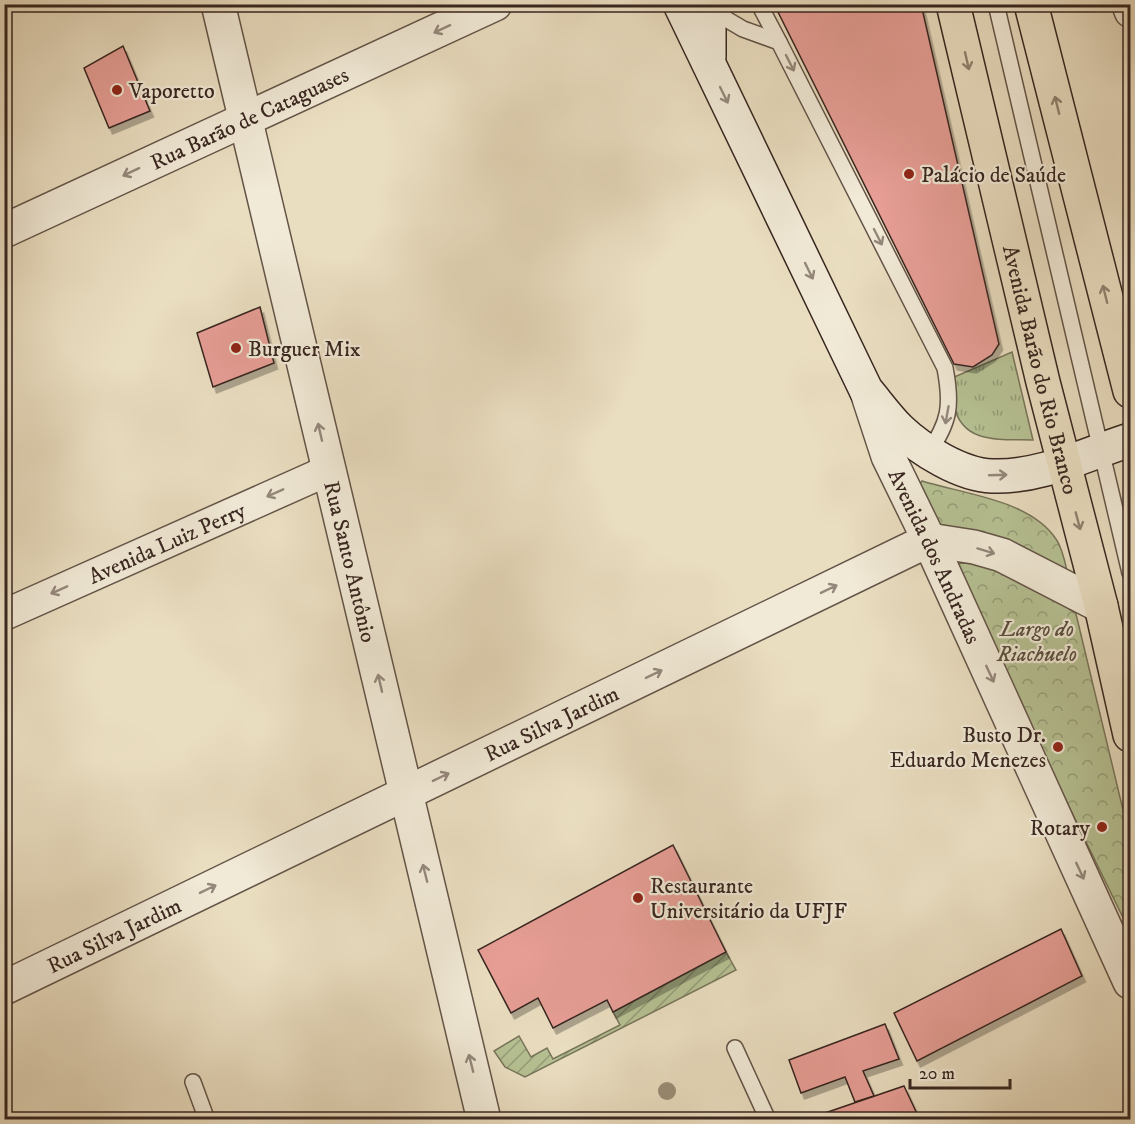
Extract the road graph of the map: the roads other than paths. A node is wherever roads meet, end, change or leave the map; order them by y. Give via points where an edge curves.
1 (218, 4) edge
2 (495, 4) edge
3 (680, 4) edge
4 (709, 4) edge
5 (714, 4) edge
6 (759, 4) edge
7 (953, 4) edge
8 (996, 4) edge
9 (1031, 4) edge
10 (1127, 4) edge
11 (1131, 12) edge
12 (779, 42) junction
13 (709, 65) junction
14 (245, 120) junction
15 (4, 231) edge
16 (866, 390) junction
17 (1131, 391) edge
18 (1131, 440) edge
19 (1100, 450) junction
20 (928, 453) junction
21 (1064, 464) junction
22 (329, 470) junction
23 (929, 540) junction
24 (1131, 573) edge
25 (1101, 606) junction
26 (4, 615) edge
27 (1131, 735) edge
28 (406, 794) junction
29 (1131, 982) edge
30 (4, 988) edge
31 (735, 1048) dead end
32 (193, 1082) dead end
33 (207, 1119) edge
34 (484, 1119) edge
35 (768, 1119) edge

1 - 14 street, Rua Santo Antônio
2 -> 14 street, Rua Barão de Cataguases
3 - 13 street, Avenida dos Andradas
4 - 13 street
5 - 12 lane via 734,24
6 - 12 lane
7 -> 21 main road, Avenida Barão do Rio Branco
8 - 19 lane, Avenida Barão do Rio Branco
17 -> 9 main road
10 - 11 street
12 -> 20 lane via 945,368 949,412
13 -> 16 street, Avenida dos Andradas
14 -> 15 street, Rua Barão de Cataguases
22 -> 14 street, Rua Santo Antônio
16 - 20 street, Avenida dos Andradas via 898,428
16 - 23 street, Avenida dos Andradas via 888,456
18 - 19 street, Avenida dos Andradas
19 - 21 street, Avenida dos Andradas
19 - 24 lane, Avenida Barão do Rio Branco
20 -> 21 street, Avenida dos Andradas via 960,468 991,476
21 -> 25 main road, Avenida Barão do Rio Branco
22 -> 26 street, Avenida Luiz Perry
28 -> 22 street, Rua Santo Antônio
23 -> 25 street via 1002,555
28 -> 23 street, Rua Silva Jardim
23 -> 29 street, Avenida dos Andradas
25 - 27 main road, Avenida Barão do Rio Branco
30 -> 28 street, Rua Silva Jardim
34 -> 28 street, Rua Santo Antônio
31 - 35 lane
32 - 33 lane

